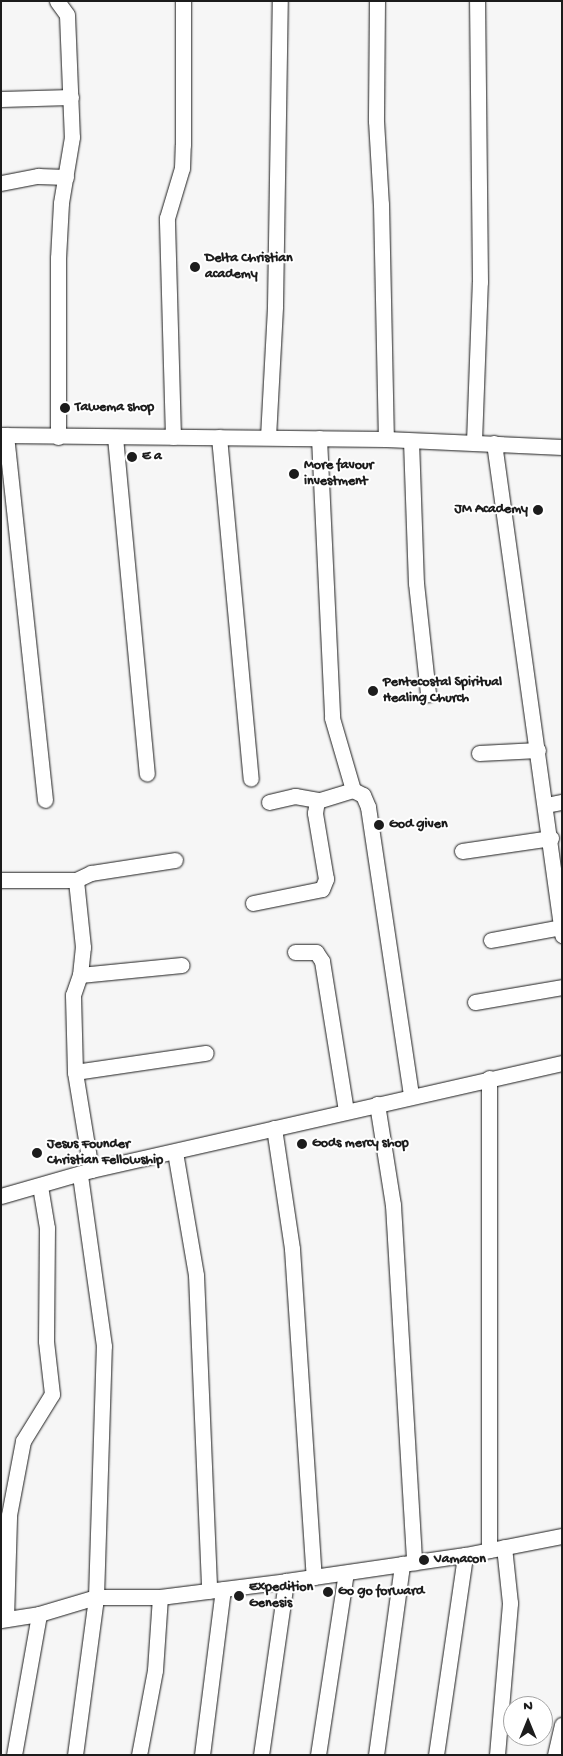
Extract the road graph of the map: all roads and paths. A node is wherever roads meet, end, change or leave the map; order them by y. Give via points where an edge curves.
1 (57, 1) edge
2 (184, 1) edge
3 (280, 1) edge
4 (377, 1) edge
5 (477, 1) edge
6 (71, 97) junction
7 (1, 99) edge
8 (66, 177) junction
9 (1, 183) edge
10 (4, 435) edge
11 (58, 437) junction
12 (115, 437) junction
13 (173, 437) junction
14 (219, 437) junction
15 (268, 437) junction
16 (319, 438) junction
17 (386, 439) junction
18 (411, 441) junction
19 (474, 442) junction
20 (494, 443) junction
21 (562, 447) edge
22 (428, 694) dead end
23 (538, 750) junction
24 (479, 753) dead end
25 (147, 773) dead end
26 (251, 779) dead end
27 (353, 790) junction
28 (45, 800) dead end
29 (318, 800) junction
30 (269, 802) dead end
31 (562, 802) edge
32 (546, 805) junction
33 (551, 838) junction
34 (462, 851) dead end
35 (175, 860) dead end
36 (558, 860) edge
37 (1, 880) edge
38 (76, 880) junction
39 (253, 903) dead end
40 (561, 931) edge
41 (491, 940) dead end
42 (295, 952) dead end
43 (182, 965) dead end
44 (80, 975) junction
45 (562, 987) edge
46 (475, 1002) dead end
47 (206, 1053) dead end
48 (562, 1063) edge
49 (75, 1072) junction
50 (489, 1078) junction
51 (411, 1095) junction
52 (377, 1104) junction
53 (346, 1111) junction
54 (274, 1128) junction
55 (175, 1152) junction
56 (85, 1173) junction
57 (40, 1186) junction
58 (1, 1196) edge
59 (562, 1536) edge
60 (496, 1548) junction
61 (465, 1555) junction
62 (408, 1563) junction
63 (346, 1573) junction
64 (314, 1577) junction
65 (286, 1581) junction
66 (216, 1590) junction
67 (96, 1598) junction
68 (160, 1598) junction
69 (39, 1614) junction
70 (3, 1619) edge
71 (562, 1726) edge
72 (14, 1755) edge
73 (75, 1755) edge
74 (139, 1755) edge
75 (202, 1755) edge
76 (261, 1755) edge
77 (318, 1755) edge
78 (376, 1755) edge
79 (436, 1755) edge
80 (497, 1755) edge
81 (555, 1755) edge

1 - 6 street via 67,15
2 - 13 street via 182,168 167,218
3 - 15 street via 275,306
4 - 17 street via 376,121
5 - 19 street via 480,282
6 - 7 street
6 - 8 street via 72,137
8 - 9 street via 38,176
8 - 11 street via 58,258
10 - 11 street
10 - 28 street
11 - 12 street
12 - 13 street
12 - 25 street
13 - 14 street
14 - 15 street
14 - 26 street
15 - 16 street
16 - 17 street
16 - 27 street via 332,718
17 - 18 street
18 - 19 street
18 - 22 street via 416,583
19 - 20 street
20 - 21 street
20 - 23 street
23 - 24 street
23 - 32 street
27 - 29 street
27 - 51 street via 363,795 368,807
29 - 30 street via 295,796
29 - 39 street via 315,813 325,885 316,893
31 - 32 street
32 - 33 street
33 - 34 street
33 - 36 street
35 - 38 street via 91,873
36 - 40 street
37 - 38 street
38 - 44 street via 83,948
40 - 41 street
42 - 53 street via 316,952 322,961
43 - 44 street
44 - 49 street via 73,996
45 - 46 street
47 - 49 street
48 - 50 street
49 - 56 street
50 - 51 street
50 - 60 street
51 - 52 street
52 - 53 street
52 - 62 street via 393,1205
53 - 54 street
54 - 55 street
54 - 64 street via 292,1249
55 - 56 street
55 - 66 street via 196,1275
56 - 57 street
56 - 67 street via 104,1334
57 - 58 street
57 - 70 street via 47,1228 46,1341 52,1394 23,1441 9,1515
59 - 60 street
60 - 61 street
60 - 80 street via 510,1603
61 - 62 street
61 - 79 street
62 - 63 street
62 - 78 street
63 - 64 street
63 - 77 street
64 - 65 street
65 - 66 street
65 - 76 street
66 - 68 street
66 - 75 street
67 - 68 street
67 - 69 street
67 - 73 street
68 - 74 street via 155,1670
69 - 70 street
69 - 72 street
71 - 81 street

